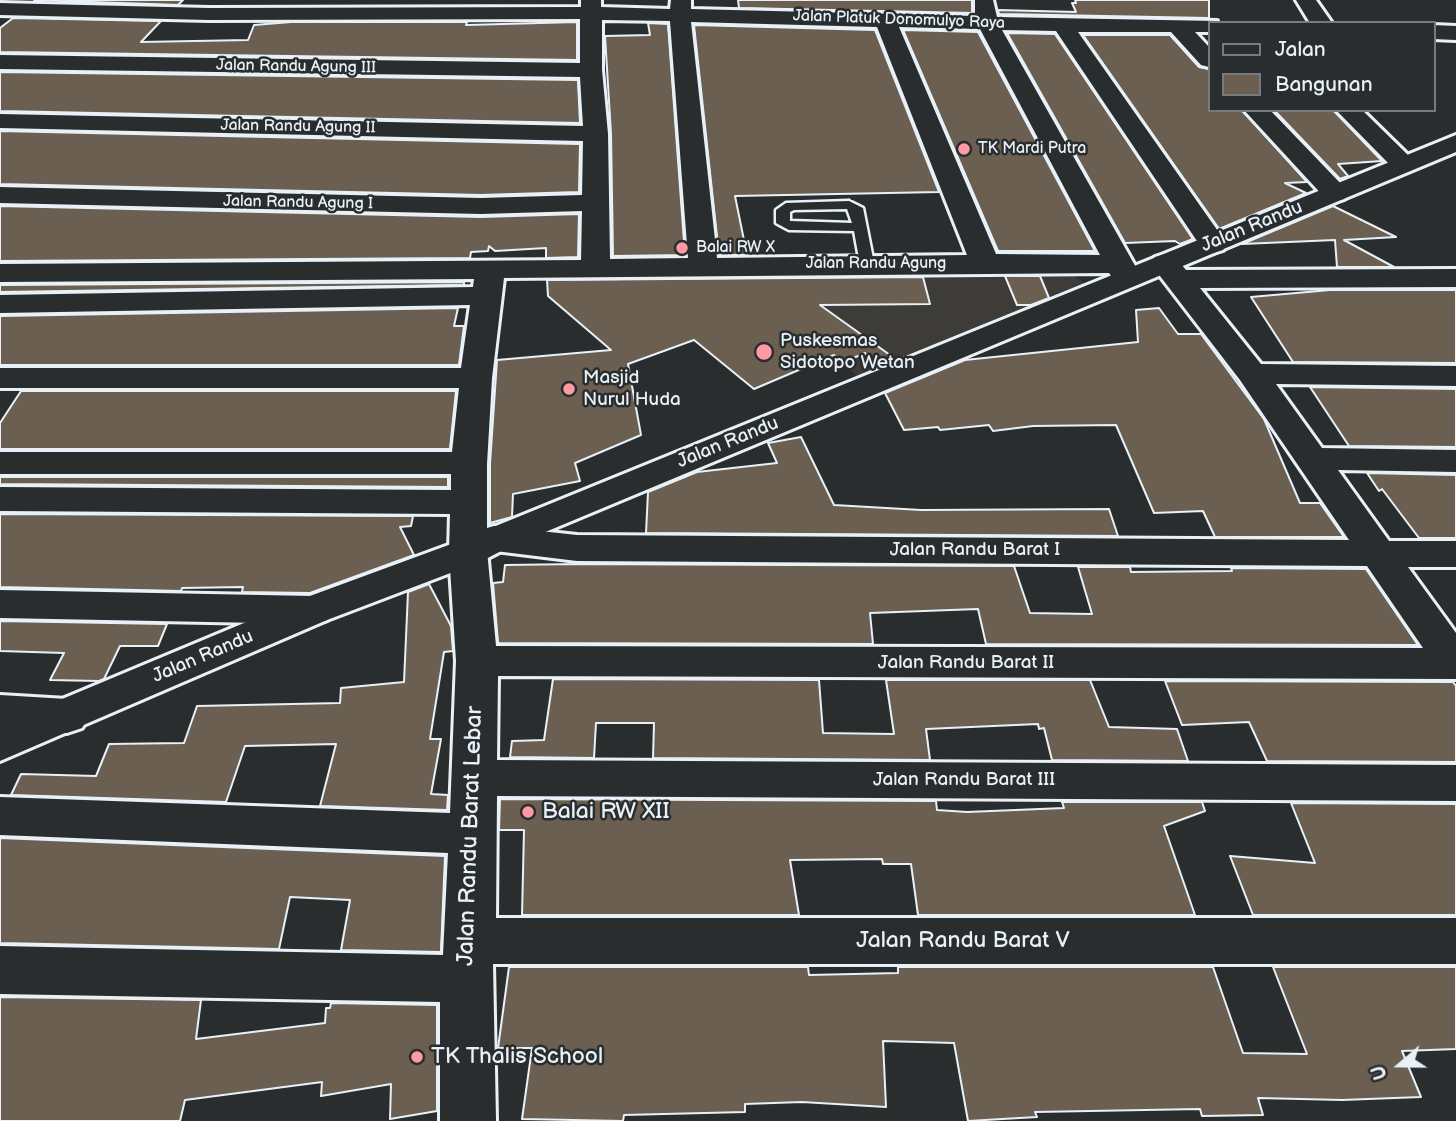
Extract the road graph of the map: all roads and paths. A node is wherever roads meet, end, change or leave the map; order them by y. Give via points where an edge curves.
1 (1306, 0) edge
2 (409, 6) edge
3 (471, 6) edge
4 (181, 7) edge
5 (590, 7) edge
6 (680, 8) edge
7 (0, 9) edge
8 (825, 9) edge
9 (985, 11) edge
10 (885, 19) junction
11 (1165, 20) junction
12 (1320, 21) edge
13 (1063, 25) junction
14 (1208, 26) edge
15 (1435, 32) edge
16 (1456, 33) edge
17 (1208, 59) edge
18 (0, 62) edge
19 (591, 70) junction
20 (1258, 112) edge
21 (1350, 112) edge
22 (0, 121) edge
23 (596, 134) junction
24 (1456, 143) edge
25 (1403, 164) junction
26 (1335, 193) junction
27 (0, 195) edge
28 (596, 203) junction
29 (859, 227) junction
30 (1213, 244) junction
31 (985, 263) junction
32 (867, 264) junction
33 (703, 266) junction
34 (595, 267) junction
35 (1124, 271) junction
36 (1173, 271) junction
37 (0, 273) edge
38 (1456, 278) edge
39 (488, 284) junction
40 (0, 304) edge
41 (1252, 374) junction
42 (1456, 376) edge
43 (0, 378) edge
44 (476, 378) junction
45 (1314, 459) junction
46 (1456, 461) edge
47 (0, 463) edge
48 (469, 464) junction
49 (0, 499) edge
50 (469, 502) junction
51 (481, 545) junction
52 (1379, 553) junction
53 (1456, 554) edge
54 (0, 604) edge
55 (313, 610) junction
56 (477, 661) junction
57 (1456, 664) edge
58 (0, 712) edge
59 (67, 716) junction
60 (0, 744) edge
61 (473, 778) junction
62 (1456, 783) edge
63 (0, 816) edge
64 (472, 834) junction
65 (1456, 942) edge
66 (468, 960) junction
67 (0, 970) edge
68 (468, 1121) edge

1 - 12 street
2 - 3 street, Jalan Platuk Donomulyo Raya
2 - 4 street, Jalan Platuk Donomulyo Raya
3 - 5 street, Jalan Platuk Donomulyo Raya
4 - 7 street, Jalan Platuk Donomulyo Raya
5 - 6 street, Jalan Platuk Donomulyo Raya
5 - 19 street
6 - 8 street, Jalan Platuk Donomulyo Raya
6 - 33 street
8 - 10 street, Jalan Platuk Donomulyo Raya
9 - 10 street, Jalan Platuk Donomulyo Raya
9 - 13 street, Jalan Platuk Donomulyo Raya
9 - 35 street
10 - 31 street
11 - 13 street, Jalan Platuk Donomulyo Raya
11 - 14 street, Jalan Platuk Donomulyo Raya
11 - 17 street
13 - 30 street
15 - 16 street
18 - 19 street, Jalan Randu Agung III
19 - 23 street
20 - 26 street
21 - 25 street
22 - 23 street, Jalan Randu Agung II
23 - 28 street
24 - 25 street, Jalan Randu
25 - 26 street, Jalan Randu
26 - 30 street, Jalan Randu
27 - 28 street, Jalan Randu Agung I via 481,206
28 - 34 street
29 - 29 lane via 856,208 849,205 783,210 783,223 789,226
29 - 32 lane
30 - 36 street, Jalan Randu
31 - 32 street, Jalan Randu Agung
31 - 35 street, Jalan Randu Agung
32 - 33 street, Jalan Randu Agung
33 - 34 street, Jalan Randu Agung
34 - 39 street, Jalan Randu Agung
35 - 36 street, Jalan Randu
35 - 51 street, Jalan Randu
36 - 38 street
36 - 41 street
37 - 39 street
39 - 40 street
39 - 44 street, Jalan Randu Barat Lebar
41 - 42 street
41 - 45 street
43 - 44 street
44 - 48 street, Jalan Randu Barat Lebar
45 - 46 street
45 - 52 street
47 - 48 street
48 - 50 street, Jalan Randu Barat Lebar
49 - 50 street
50 - 51 street, Jalan Randu Barat Lebar
51 - 52 street, Jalan Randu Barat I
51 - 55 street, Jalan Randu
51 - 56 street, Jalan Randu Barat Lebar
52 - 53 street, Jalan Randu Barat I
52 - 57 street
54 - 55 street
55 - 59 street, Jalan Randu
56 - 57 street, Jalan Randu Barat II
56 - 61 street, Jalan Randu Barat Lebar
58 - 59 street
59 - 60 street, Jalan Randu
61 - 62 street, Jalan Randu Barat III
61 - 64 street, Jalan Randu Barat Lebar
63 - 64 street
64 - 66 street, Jalan Randu Barat Lebar
65 - 66 street, Jalan Randu Barat V
66 - 67 street, Jalan Randu Barat V
66 - 68 street, Jalan Randu Barat Lebar

